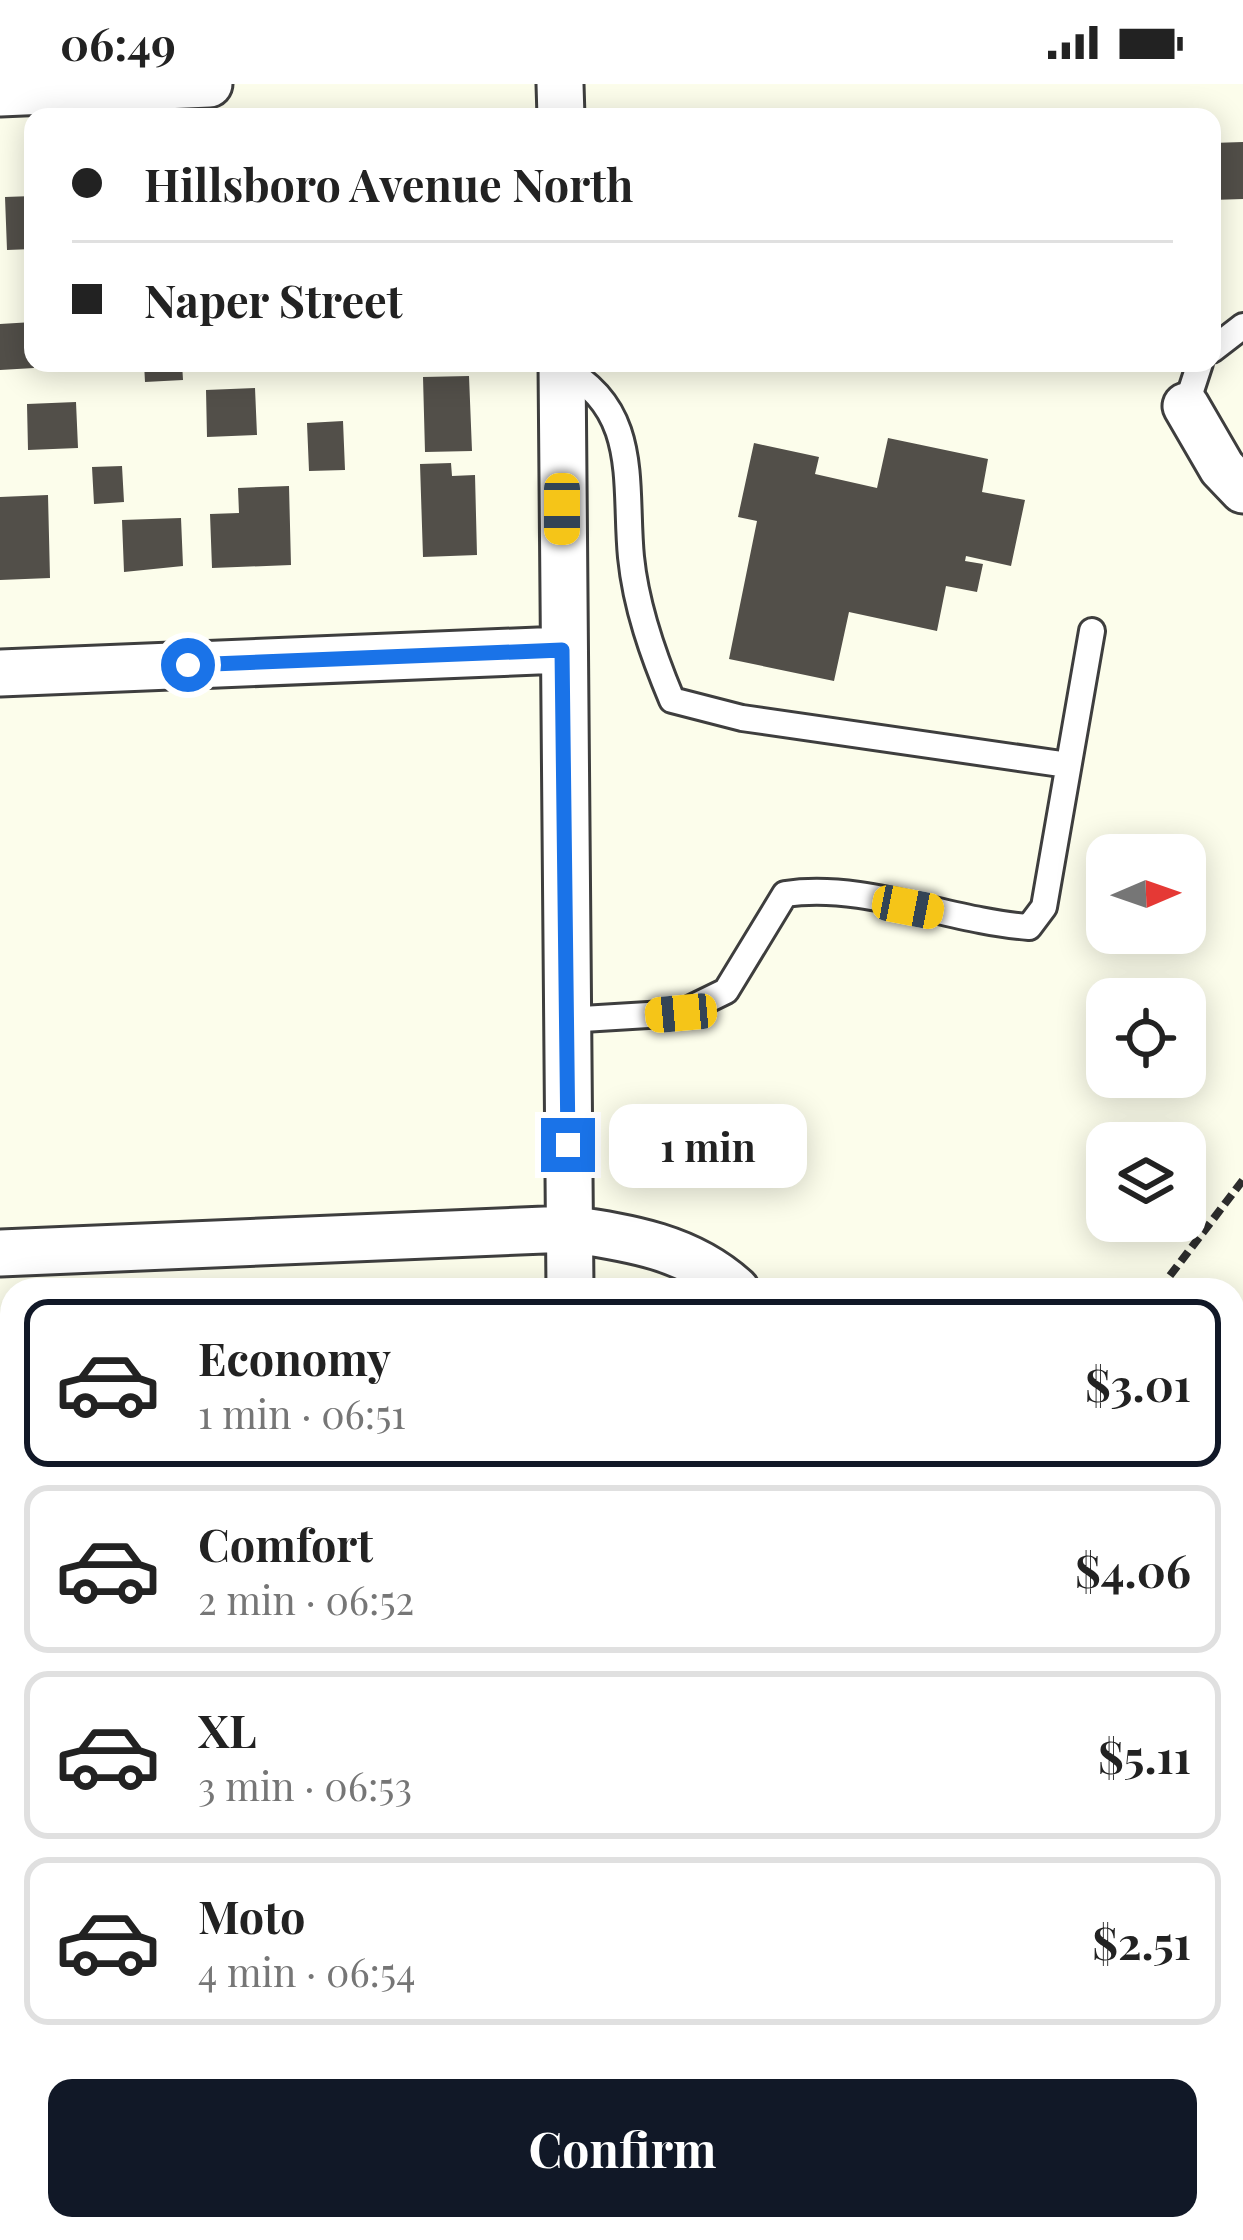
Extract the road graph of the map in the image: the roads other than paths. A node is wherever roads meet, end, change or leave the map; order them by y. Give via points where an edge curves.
1 (208, 84) edge
2 (0, 93) edge
3 (562, 372) edge
4 (572, 372) edge
5 (1197, 372) edge
6 (1186, 406) joint
7 (1243, 490) edge
8 (1092, 631) dead end
9 (562, 650) junction
10 (0, 673) edge
11 (1068, 764) junction
12 (566, 1020) junction
13 (569, 1229) junction
14 (0, 1253) edge
15 (570, 1278) edge
16 (722, 1278) edge

1 - 2 street
3 - 9 street
4 - 11 lane via 604,406 628,458 631,560 650,647 672,700 742,718
5 - 6 lane
6 - 7 street
8 - 11 lane
9 - 10 street
9 - 12 street
11 - 12 lane via 1043,907 1029,927 820,889 784,894 726,991 681,1013
12 - 13 street
13 - 14 street
13 - 15 street
13 - 16 street via 645,1240

